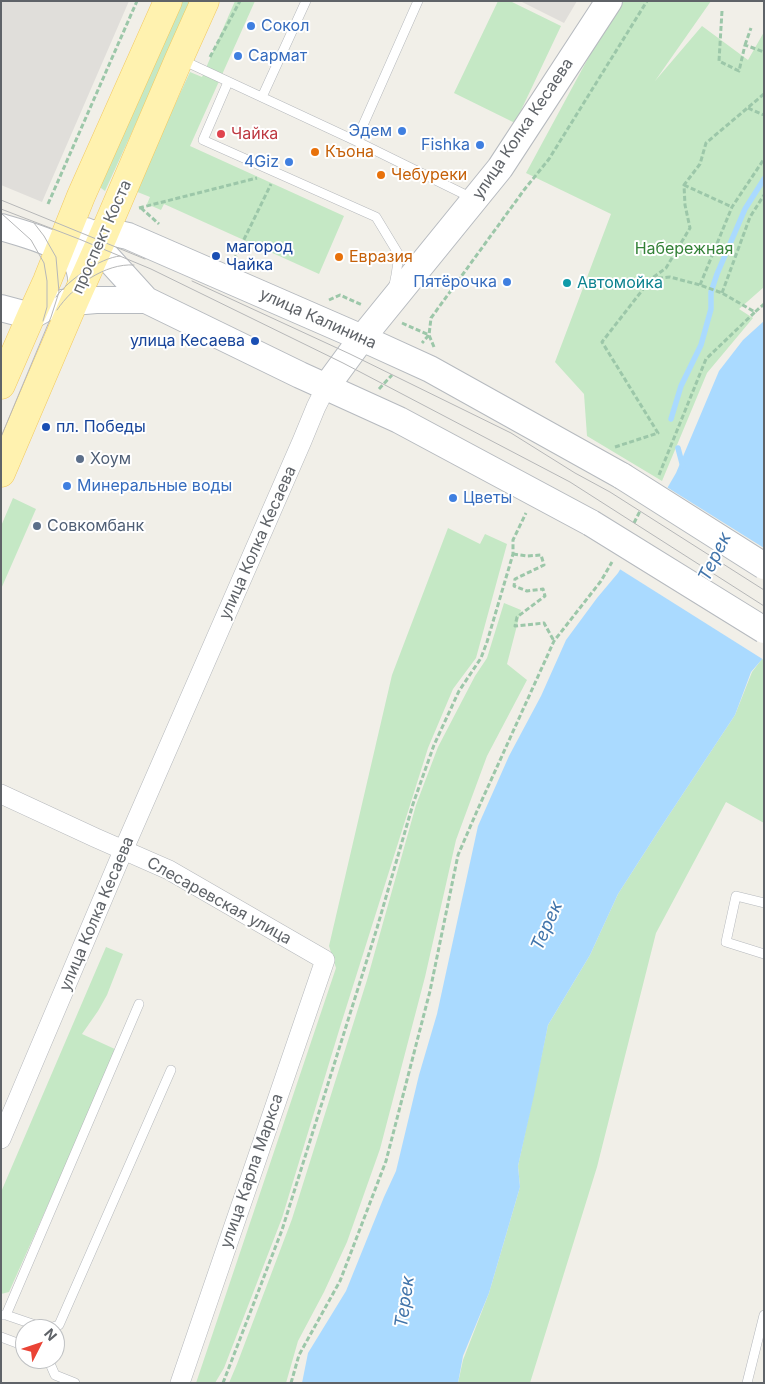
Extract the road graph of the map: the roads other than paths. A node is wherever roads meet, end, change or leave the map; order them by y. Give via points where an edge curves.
1 (168, 1) edge
2 (205, 1) edge
3 (306, 1) edge
4 (418, 1) edge
5 (609, 1) edge
6 (179, 59) junction
7 (228, 82) junction
8 (262, 98) junction
9 (356, 141) junction
10 (80, 197) junction
11 (476, 199) junction
12 (1, 227) edge
13 (97, 238) junction
14 (60, 248) junction
15 (77, 294) junction
16 (146, 300) junction
17 (1, 308) edge
18 (384, 310) junction
19 (30, 316) junction
20 (362, 338) junction
21 (1, 385) edge
22 (326, 387) junction
23 (1, 473) edge
24 (764, 566) edge
25 (764, 630) edge
26 (1, 794) edge
27 (124, 851) junction
28 (764, 903) edge
29 (764, 954) edge
30 (325, 960) joint
31 (139, 1004) dead end
32 (171, 1070) dead end
33 (1, 1139) edge
34 (4, 1315) edge
35 (764, 1316) edge
36 (1, 1337) edge
37 (15, 1342) edge
38 (52, 1369) edge
39 (75, 1383) edge
40 (180, 1383) edge
41 (747, 1383) edge

1 - 10 main road, проспект Коста
2 - 6 main road, проспект Коста
3 - 8 lane
4 - 9 lane
5 - 11 main road, улица Колка Кесаева via 500,168
6 - 7 lane
6 - 13 main road, проспект Коста via 117,203
7 - 8 lane
7 - 18 lane via 203,140 376,217 399,254 396,275
8 - 9 lane
9 - 11 lane
10 - 13 main road via 82,222
10 - 14 main road, проспект Коста
11 - 18 main road, улица Колка Кесаева
12 - 14 main road
13 - 14 main road
13 - 15 main road, проспект Коста
13 - 16 main road
13 - 20 main road, улица Калинина via 128,236
14 - 15 main road via 74,259 81,274
14 - 19 main road, проспект Коста
15 - 16 main road via 96,300
15 - 19 main road
15 - 23 main road, проспект Коста
16 - 22 main road
17 - 19 main road
18 - 20 main road, улица Колка Кесаева
19 - 21 main road, проспект Коста
20 - 22 main road, улица Колка Кесаева
20 - 24 main road, улица Калинина, bridge via 443,376 622,476
22 - 25 main road, bridge via 399,420 591,523
22 - 27 street, улица Колка Кесаева
26 - 27 street, Слесаревская улица
27 - 30 street, Слесаревская улица via 169,870
27 - 33 street, улица Колка Кесаева
28 - 29 lane via 736,896 726,942
30 - 40 street, улица Карла Маркса
31 - 34 lane
32 - 34 lane via 59,1326 47,1329
35 - 41 lane
36 - 37 lane
38 - 39 lane via 55,1375

